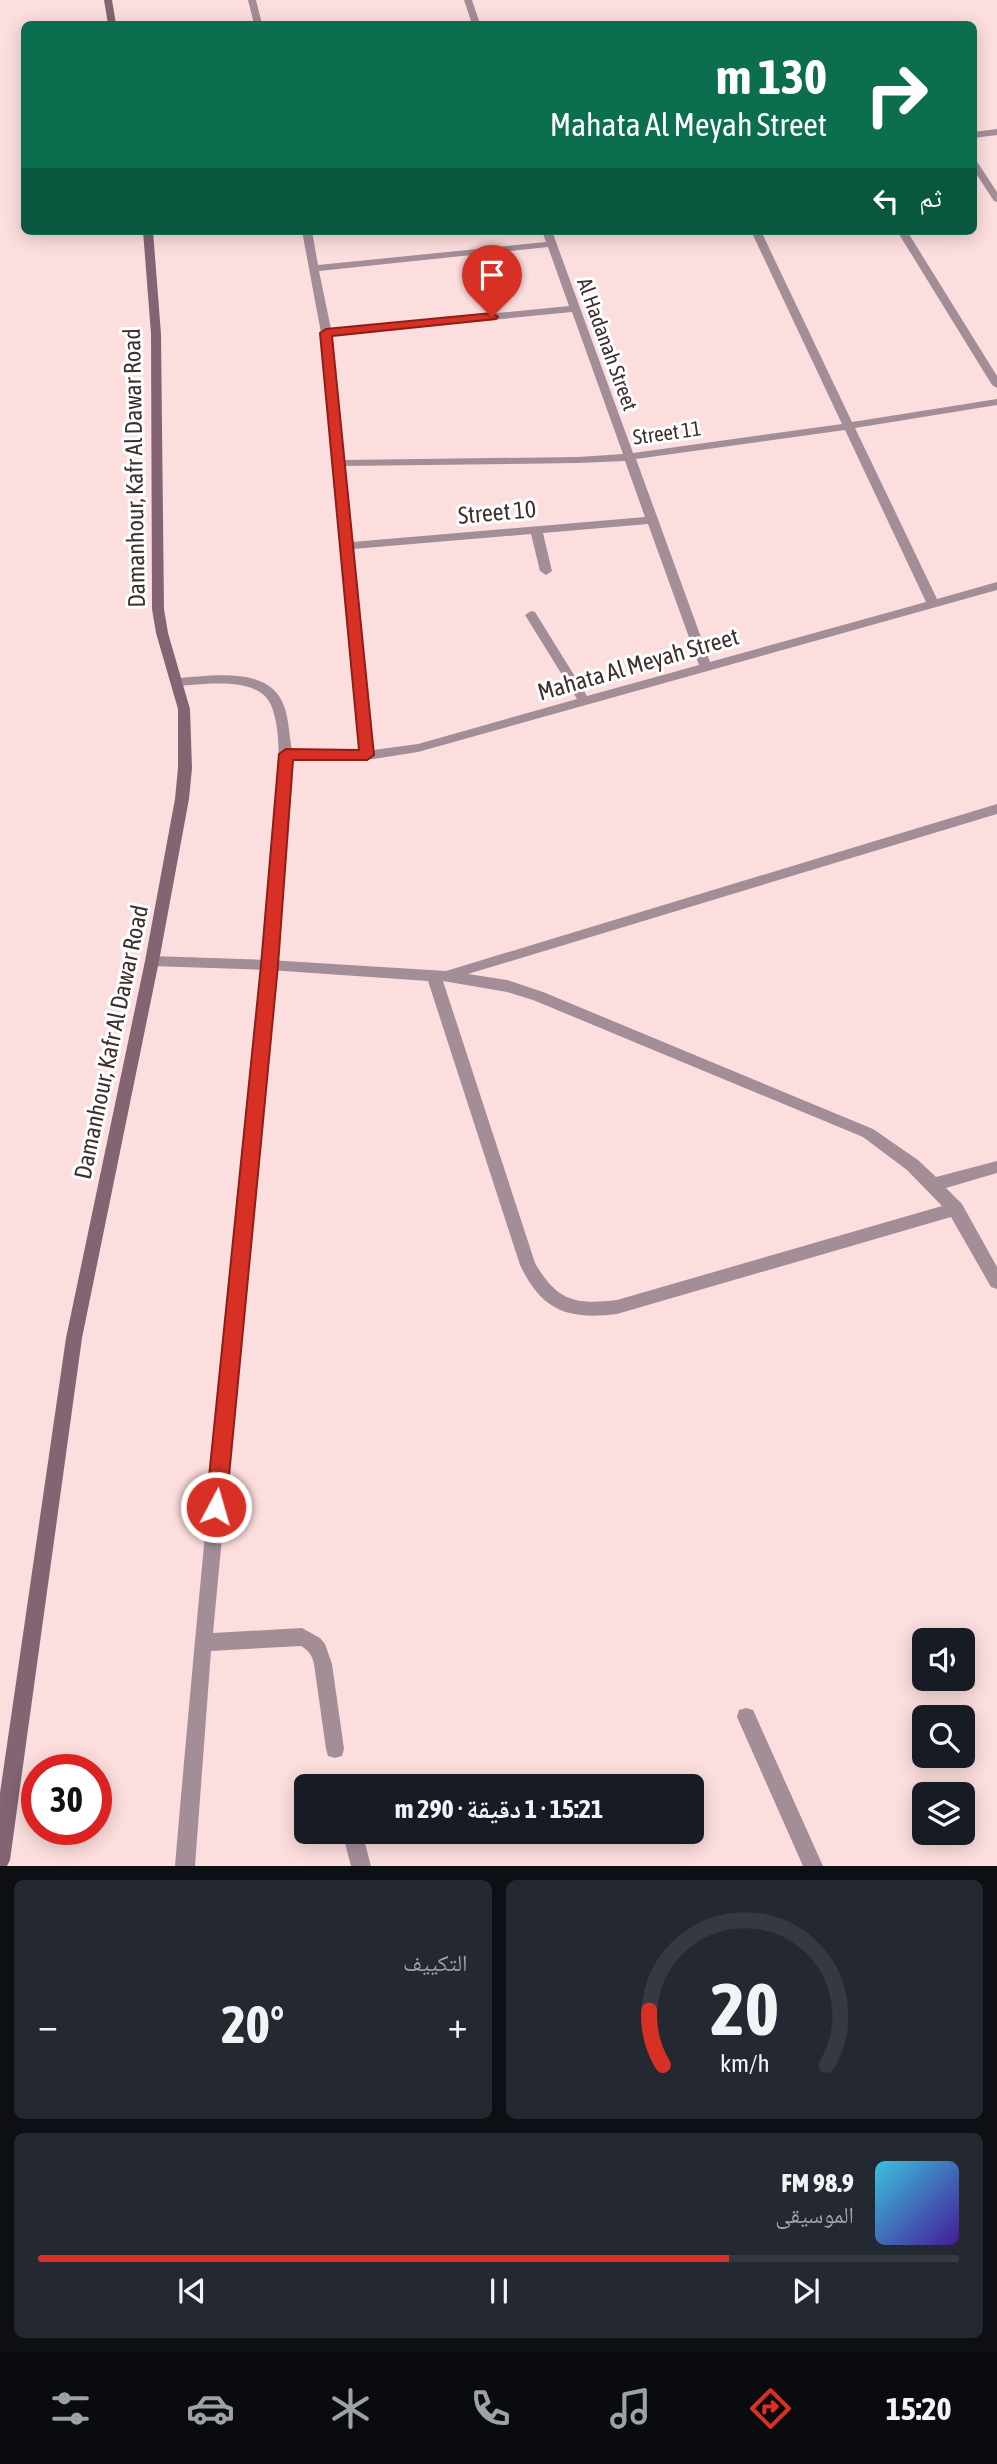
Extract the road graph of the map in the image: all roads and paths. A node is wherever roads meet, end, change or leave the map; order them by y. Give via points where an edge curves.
1 (108, 0) edge
2 (252, 0) edge
3 (468, 0) edge
4 (112, 21) edge
5 (257, 21) edge
6 (475, 21) edge
7 (997, 132) edge
8 (977, 134) edge
9 (977, 168) edge
10 (997, 199) edge
11 (148, 235) edge
12 (308, 235) edge
13 (548, 235) edge
14 (759, 235) edge
15 (904, 235) edge
16 (551, 244) junction
17 (316, 268) junction
18 (575, 309) junction
19 (326, 333) junction
20 (997, 385) edge
21 (997, 401) edge
22 (848, 426) junction
23 (628, 457) junction
24 (338, 463) junction
25 (651, 520) junction
26 (536, 530) junction
27 (346, 546) junction
28 (546, 571) dead end
29 (997, 586) edge
30 (933, 603) junction
31 (531, 615) dead end
32 (706, 667) junction
33 (177, 682) junction
34 (584, 701) junction
35 (286, 754) junction
36 (367, 755) junction
37 (997, 809) edge
38 (152, 961) junction
39 (270, 965) junction
40 (439, 976) junction
41 (997, 1167) edge
42 (936, 1184) junction
43 (956, 1209) junction
44 (997, 1282) edge
45 (203, 1642) junction
46 (746, 1717) dead end
47 (335, 1749) dead end
48 (355, 1844) edge
49 (0, 1860) edge
50 (185, 1866) edge
51 (361, 1866) edge
52 (813, 1866) edge

1 - 4 main road
2 - 5 street
3 - 6 street
7 - 8 street
9 - 10 street
11 - 33 main road, Damanhour, Kafr Al Dawar Road via 156,334 158,609
12 - 17 street
13 - 16 street, Al Hadanah Street
14 - 22 street
15 - 20 street
16 - 17 street
16 - 18 street, Al Hadanah Street
17 - 19 street
18 - 19 street
18 - 23 street, Al Hadanah Street
19 - 24 street
21 - 22 street, Street 11
22 - 23 street, Street 11
22 - 30 street
23 - 24 street, Street 11
23 - 25 street, Al Hadanah Street
24 - 27 street
25 - 26 street, Street 10
25 - 32 street, Al Hadanah Street
26 - 27 street, Street 10
26 - 28 street
27 - 36 street
29 - 30 street, Mahata Al Meyah Street
30 - 32 street, Mahata Al Meyah Street
31 - 34 street
32 - 34 street, Mahata Al Meyah Street
33 - 35 street via 232,679 261,685 278,706
33 - 38 main road, Damanhour, Kafr Al Dawar Road via 184,709 185,768
34 - 36 street, Mahata Al Meyah Street via 418,748
35 - 36 street, Mahata Al Meyah Street
35 - 39 street
37 - 40 street
38 - 39 street
38 - 49 main road, Damanhour, Kafr Al Dawar Road via 72,1350
39 - 40 street
39 - 45 street
40 - 42 street via 538,996 867,1133
40 - 43 street via 528,1265 540,1287 561,1304 589,1311 617,1307
41 - 42 street
42 - 43 street
43 - 44 street
45 - 47 street via 302,1637 313,1642 321,1651
45 - 50 street
46 - 52 street
48 - 51 street

